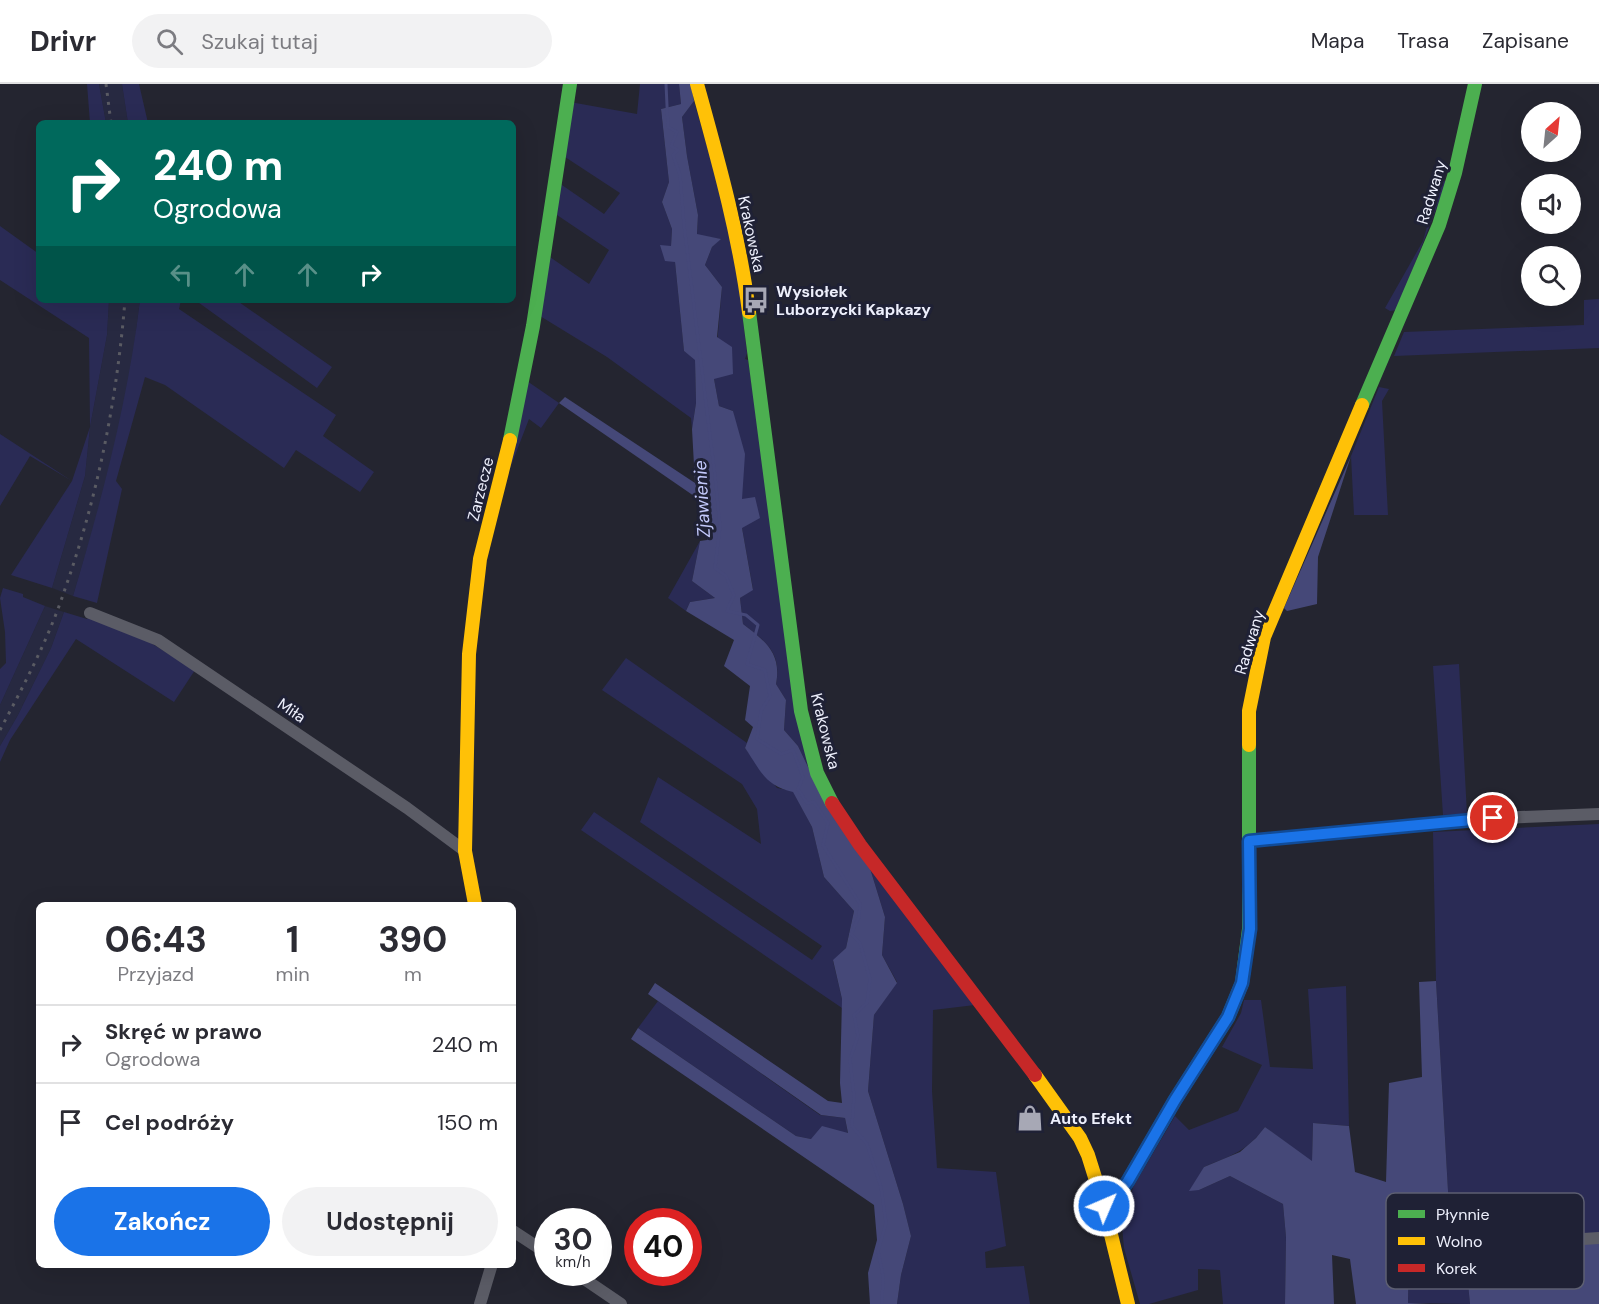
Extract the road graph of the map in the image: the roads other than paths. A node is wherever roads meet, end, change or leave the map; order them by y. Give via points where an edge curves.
1 (570, 84) edge
2 (697, 84) edge
3 (1475, 84) edge
4 (90, 613) dead end
5 (1599, 814) edge
6 (1249, 841) junction
7 (465, 851) junction
8 (475, 902) edge
9 (1104, 1206) junction
10 (516, 1233) edge
11 (1599, 1238) edge
12 (1584, 1239) edge
13 (534, 1245) edge
14 (491, 1268) edge
15 (595, 1286) edge
16 (480, 1304) edge
17 (621, 1304) edge
18 (1128, 1304) edge

1 - 7 street, Zarzecze via 533,326 480,559 469,654
2 - 9 street, Krakowska via 743,268 801,711 817,773 831,802 860,844 1080,1138
3 - 6 street, Radwany via 1439,225 1264,637 1249,711
4 - 7 street, Miła via 158,640
5 - 6 street via 1472,819
6 - 9 street, Radwany via 1250,929 1242,983 1228,1017 1128,1181 1117,1197
7 - 8 street, Zarzecze
9 - 18 street, Krakowska
10 - 13 street
11 - 12 street
14 - 16 street
15 - 17 street

